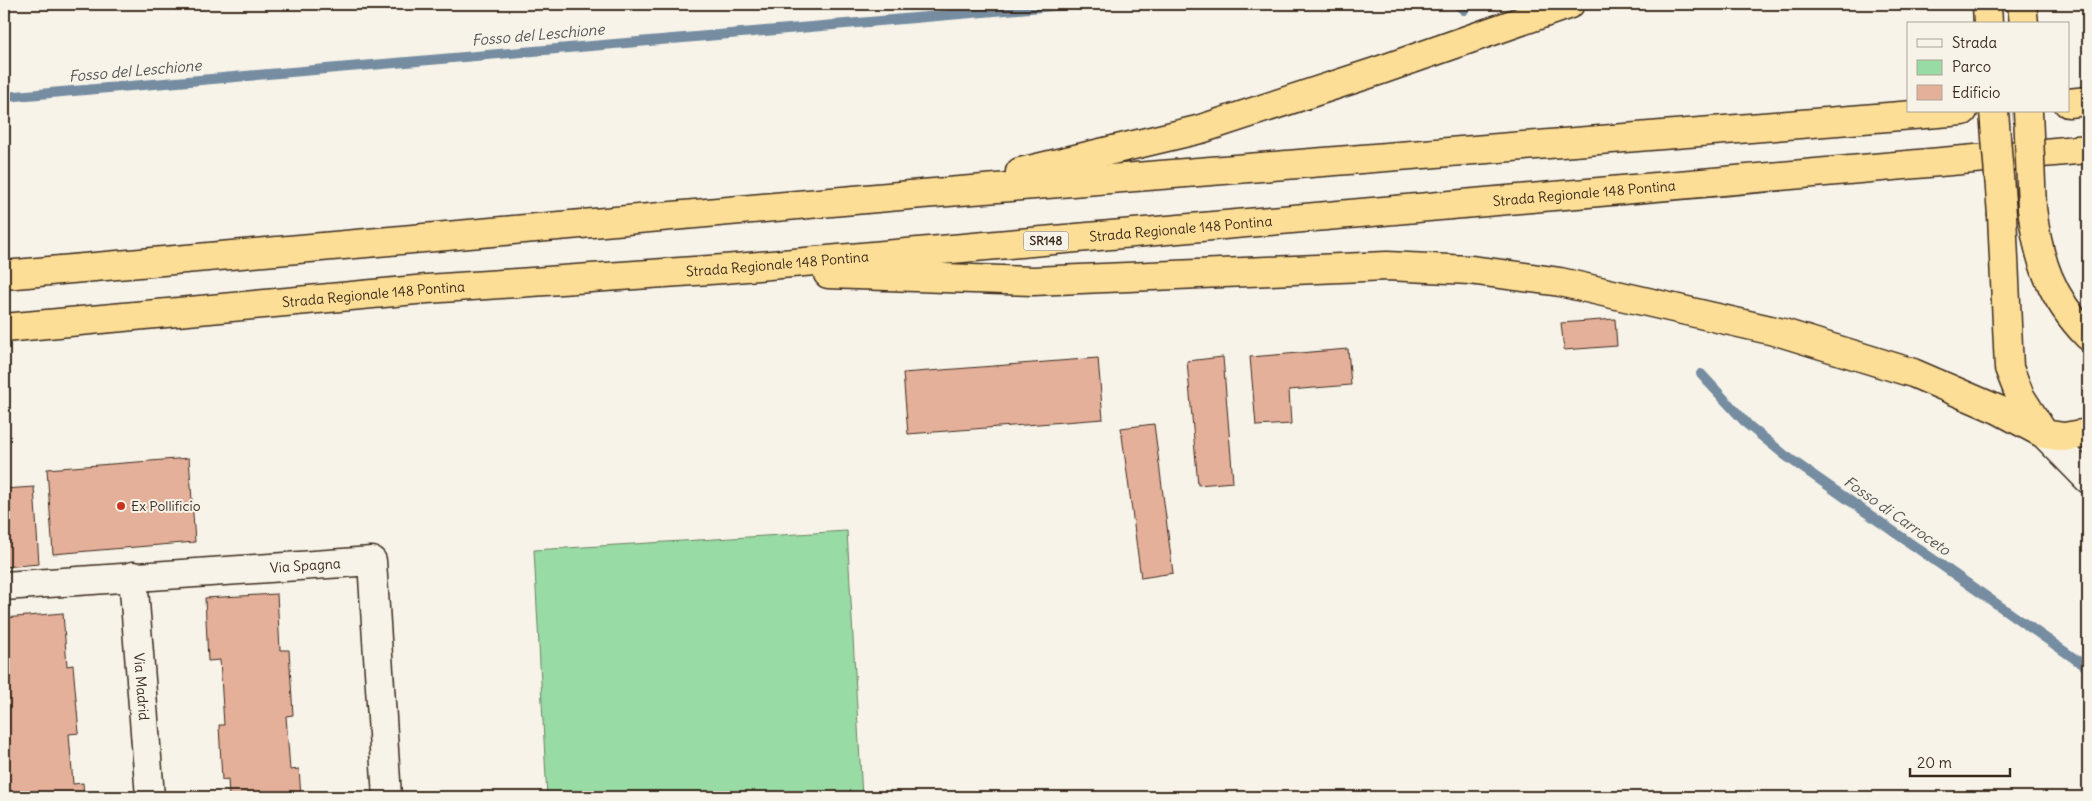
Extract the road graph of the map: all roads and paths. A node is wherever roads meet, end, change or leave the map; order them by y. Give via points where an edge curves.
1 (1569, 4) edge
2 (1987, 4) edge
3 (2022, 4) edge
4 (1988, 22) edge
5 (2024, 22) edge
6 (2088, 101) edge
7 (2070, 103) edge
8 (1950, 112) edge
9 (1994, 112) edge
10 (2028, 112) edge
11 (2088, 149) edge
12 (922, 194) junction
13 (724, 269) junction
14 (4, 275) edge
15 (4, 328) edge
16 (2088, 336) edge
17 (2088, 433) edge
18 (2044, 434) junction
19 (2088, 479) edge
20 (132, 576) junction
21 (4, 586) edge
22 (150, 797) edge
23 (387, 797) edge

1 - 12 highway via 1185,134
2 - 4 highway
3 - 5 highway
6 - 7 highway
8 - 12 highway
9 - 18 highway, bridge via 2009,368 2020,396
10 - 16 highway, bridge via 2035,233 2048,279 2067,312
11 - 13 highway, Strada Regionale 148 Pontina / SR148
12 - 14 highway
13 - 15 highway, Strada Regionale 148 Pontina / SR148 via 427,289
13 - 18 highway via 1033,281 1387,266 1470,270 1560,282 1783,333 1913,373 1999,410
17 - 18 highway via 2072,436
18 - 19 street
20 - 21 street, Via Spagna
20 - 22 street, Via Madrid
20 - 23 street, Via Spagna via 372,561

